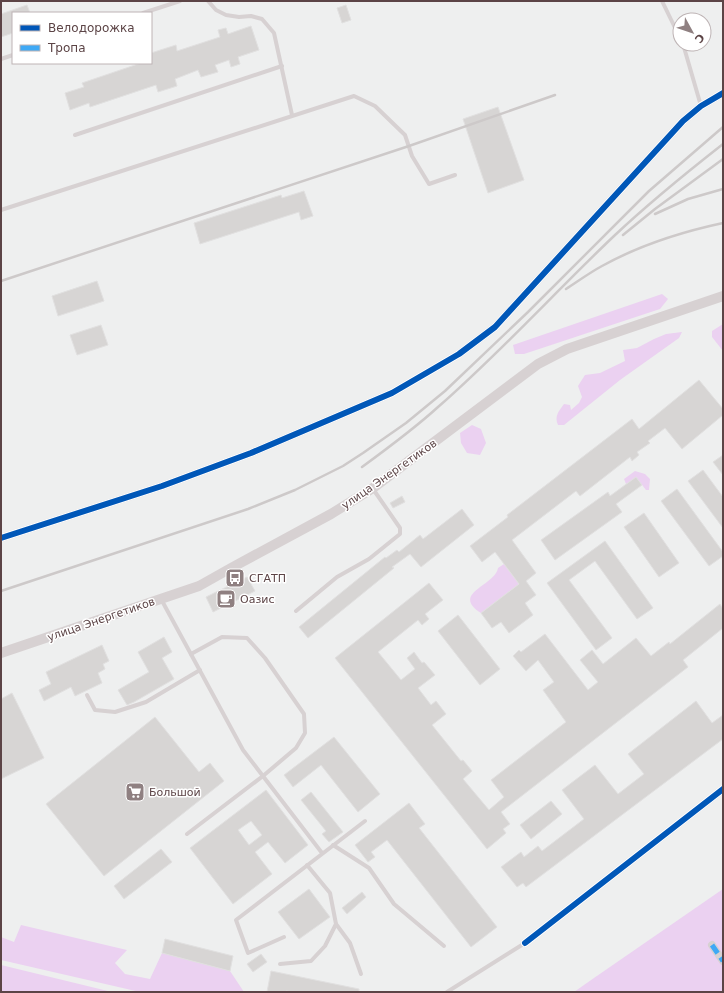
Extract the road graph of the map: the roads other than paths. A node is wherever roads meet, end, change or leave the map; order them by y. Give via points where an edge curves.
1 (180, 1) edge
2 (208, 1) edge
3 (662, 1) edge
4 (146, 12) edge
5 (672, 22) edge
6 (685, 52) edge
7 (12, 55) edge
8 (1, 59) edge
9 (282, 66) junction
10 (723, 93) edge
11 (701, 106) junction
12 (292, 115) junction
13 (75, 135) dead end
14 (455, 175) dead end
15 (1, 210) edge
16 (723, 296) edge
17 (373, 488) junction
18 (1, 538) edge
19 (161, 598) junction
20 (296, 611) dead end
21 (1, 653) edge
22 (191, 654) junction
23 (200, 670) junction
24 (87, 695) dead end
25 (263, 776) junction
26 (723, 789) edge
27 (365, 821) dead end
28 (187, 834) dead end
29 (333, 845) junction
30 (322, 853) junction
31 (307, 865) junction
32 (336, 924) junction
33 (284, 937) dead end
34 (525, 943) joint
35 (712, 944) dead end
36 (444, 946) dead end
37 (723, 961) edge
38 (280, 964) dead end
39 (361, 974) dead end
40 (447, 992) edge

1 - 4 lane
2 - 9 lane via 216,10 226,15 262,19 274,33
3 - 5 lane
6 - 11 lane
7 - 8 lane
9 - 12 lane
9 - 13 lane
10 - 11 street
11 - 18 street via 683,121 495,327 443,364 392,393 251,453 162,486
12 - 14 lane via 354,96 375,106 405,135 412,156 429,184
12 - 15 lane
16 - 17 street, улица Энергетиков via 567,349 538,364
17 - 19 street, улица Энергетиков via 331,514 199,586
17 - 20 lane via 400,528 400,534 369,559 337,577
19 - 21 street, улица Энергетиков
19 - 22 lane
22 - 23 lane
22 - 25 lane via 222,637 247,638 266,658 304,714 305,733 296,748
23 - 24 lane via 146,702 115,712 95,710
23 - 25 lane via 243,750
25 - 28 lane
25 - 30 lane
26 - 34 street
27 - 29 lane
29 - 30 lane
29 - 36 lane via 369,868 394,904
30 - 31 lane
31 - 32 lane via 330,893
31 - 33 lane via 236,920 248,953
32 - 38 lane via 326,946 311,961
32 - 39 lane via 350,943
34 - 40 lane
35 - 37 street

